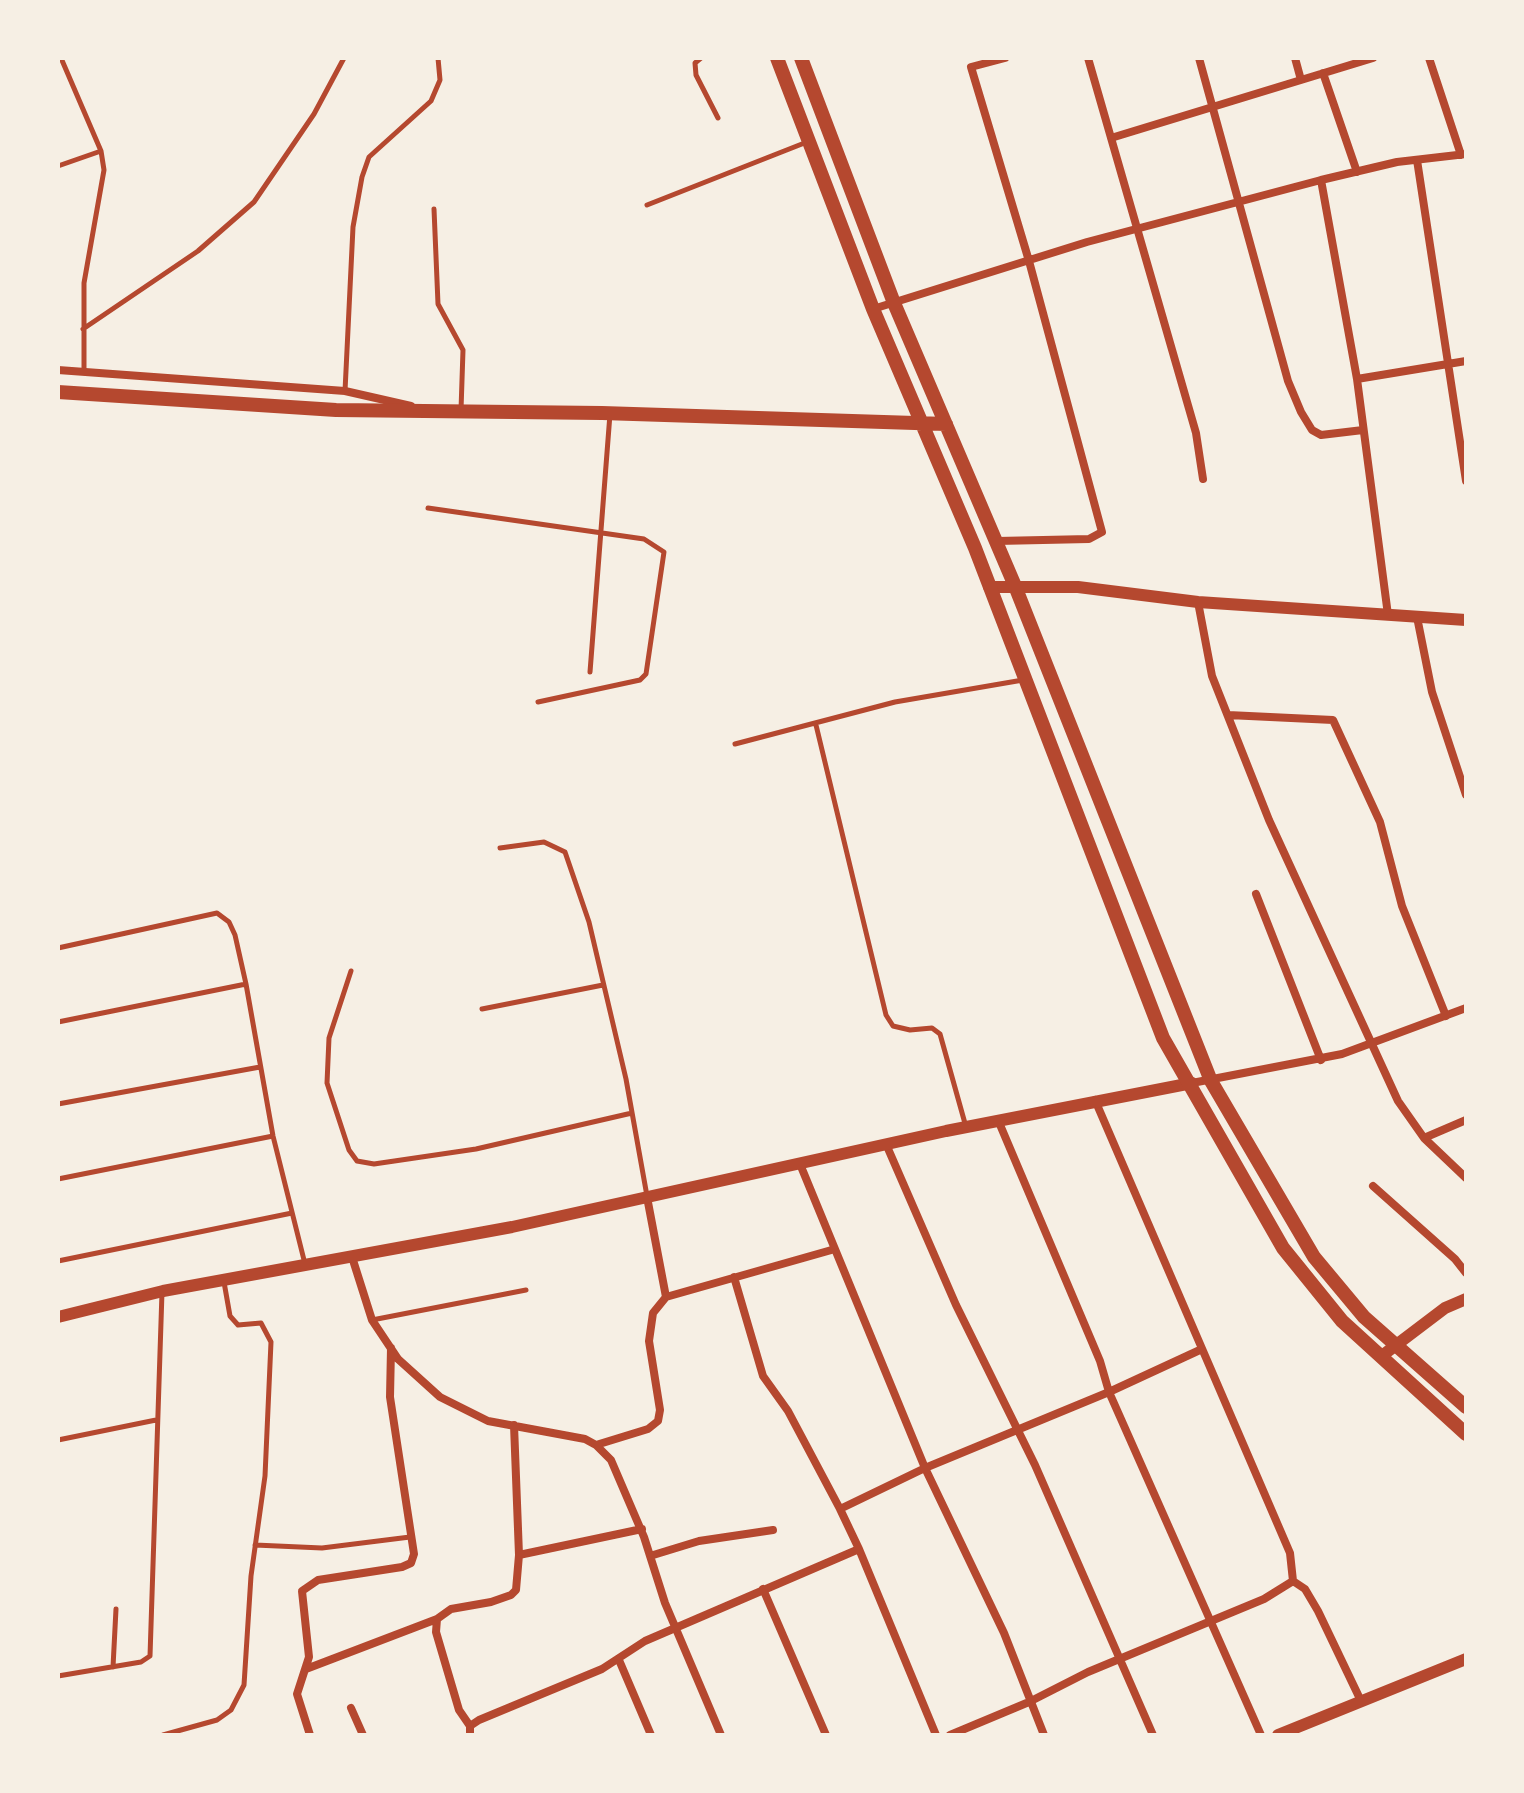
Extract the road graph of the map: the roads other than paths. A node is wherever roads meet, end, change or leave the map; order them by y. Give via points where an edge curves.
1 (61, 58) edge
2 (344, 58) edge
3 (438, 58) edge
4 (701, 58) edge
5 (777, 58) edge
6 (801, 58) edge
7 (1005, 58) edge
8 (1088, 58) edge
9 (1199, 58) edge
10 (1295, 58) edge
11 (1373, 58) edge
12 (1429, 58) edge
13 (969, 63) edge
14 (1323, 73) junction
15 (1301, 80) junction
16 (1212, 107) junction
17 (718, 118) dead end
18 (1111, 138) junction
19 (808, 142) junction
20 (101, 151) junction
21 (1464, 154) edge
22 (1417, 160) junction
23 (58, 166) edge
24 (1357, 172) junction
25 (1321, 180) junction
26 (1240, 202) junction
27 (647, 205) dead end
28 (434, 209) dead end
29 (1136, 229) junction
30 (1029, 261) junction
31 (894, 303) junction
32 (873, 309) junction
33 (83, 329) junction
34 (1466, 361) edge
35 (1450, 364) junction
36 (58, 370) edge
37 (84, 372) junction
38 (1357, 379) junction
39 (345, 391) junction
40 (58, 392) edge
41 (428, 409) junction
42 (461, 411) junction
43 (610, 413) junction
44 (922, 423) junction
45 (946, 424) junction
46 (1363, 430) junction
47 (1203, 479) dead end
48 (1466, 481) edge
49 (428, 508) dead end
50 (598, 532) junction
51 (997, 541) junction
52 (1015, 586) junction
53 (989, 587) junction
54 (1198, 602) junction
55 (1388, 615) junction
56 (1417, 617) junction
57 (1466, 620) edge
58 (590, 672) dead end
59 (1024, 679) junction
60 (538, 702) dead end
61 (1228, 715) junction
62 (816, 725) junction
63 (735, 744) dead end
64 (1466, 795) edge
65 (500, 848) dead end
66 (1256, 894) dead end
67 (58, 948) edge
68 (351, 971) dead end
69 (246, 984) junction
70 (603, 985) junction
71 (1466, 1008) edge
72 (482, 1009) dead end
73 (1446, 1016) junction
74 (58, 1022) edge
75 (1374, 1045) junction
76 (1321, 1060) junction
77 (260, 1067) junction
78 (1211, 1081) junction
79 (1192, 1083) junction
80 (1095, 1100) junction
81 (58, 1104) edge
82 (632, 1113) junction
83 (998, 1120) junction
84 (1466, 1120) edge
85 (966, 1127) junction
86 (273, 1136) junction
87 (1424, 1138) junction
88 (886, 1144) junction
89 (800, 1164) junction
90 (1466, 1178) edge
91 (58, 1179) edge
92 (1373, 1186) dead end
93 (647, 1197) junction
94 (292, 1213) junction
95 (835, 1249) junction
96 (352, 1257) junction
97 (58, 1261) edge
98 (305, 1265) junction
99 (1466, 1273) edge
100 (734, 1277) junction
101 (223, 1281) junction
102 (526, 1290) dead end
103 (163, 1291) junction
104 (666, 1297) junction
105 (1466, 1299) edge
106 (58, 1317) edge
107 (372, 1320) junction
108 (1398, 1344) junction
109 (391, 1348) junction
110 (1202, 1349) junction
111 (1383, 1355) junction
112 (1109, 1392) junction
113 (1466, 1407) edge
114 (156, 1420) junction
115 (514, 1425) junction
116 (1016, 1429) junction
117 (1466, 1434) edge
118 (58, 1440) edge
119 (596, 1445) junction
120 (925, 1468) junction
121 (840, 1509) junction
122 (642, 1529) junction
123 (773, 1530) dead end
124 (410, 1537) junction
125 (255, 1545) junction
126 (859, 1549) junction
127 (519, 1555) junction
128 (650, 1556) junction
129 (1293, 1581) junction
130 (763, 1589) junction
131 (116, 1609) dead end
132 (437, 1619) junction
133 (1210, 1622) junction
134 (675, 1628) junction
135 (1121, 1659) junction
136 (1466, 1659) edge
137 (619, 1660) junction
138 (113, 1667) junction
139 (306, 1669) junction
140 (58, 1676) edge
141 (1361, 1701) junction
142 (1029, 1702) junction
143 (351, 1708) dead end
144 (470, 1730) edge
145 (163, 1735) edge
146 (310, 1735) edge
147 (363, 1735) edge
148 (651, 1735) edge
149 (721, 1735) edge
150 (826, 1735) edge
151 (936, 1735) edge
152 (950, 1735) edge
153 (1044, 1735) edge
154 (1153, 1735) edge
155 (1261, 1735) edge
156 (1278, 1735) edge

1 - 20 lane
2 - 33 lane via 314,114 254,202 198,251
3 - 39 lane via 440,80 431,101 369,157 362,177 353,227
4 - 17 lane via 695,63 696,75
5 - 19 main road
6 - 31 main road
7 - 13 street
8 - 18 street
9 - 16 street
10 - 15 street
11 - 14 street
12 - 21 street
13 - 30 street
14 - 15 street
14 - 24 street
15 - 16 street
16 - 18 street
16 - 26 street
18 - 29 street
19 - 27 lane
19 - 32 main road
20 - 23 lane
20 - 33 lane via 104,170 84,283
21 - 22 street
22 - 24 street
22 - 35 street
24 - 25 street
25 - 26 street
25 - 38 street
26 - 29 street
26 - 46 street via 1301,412 1321,435
28 - 42 lane via 438,304 463,350
29 - 30 street
29 - 47 street via 1196,433
30 - 31 street
30 - 51 street via 1102,532 1089,539
31 - 32 street
31 - 45 main road
32 - 44 main road
33 - 37 lane
34 - 35 street
35 - 38 street
35 - 48 street
36 - 37 street
37 - 39 street
38 - 46 street
39 - 41 street
40 - 41 main road via 336,410
41 - 42 main road
42 - 43 main road
43 - 44 main road
43 - 50 lane
44 - 45 main road
44 - 53 main road
45 - 51 main road
46 - 55 street
49 - 50 lane
50 - 58 lane
50 - 60 lane via 644,539 664,552 649,667 640,680
51 - 52 main road
52 - 53 street
52 - 54 street via 1078,587
52 - 78 main road
53 - 59 main road
54 - 55 street
54 - 61 street via 1212,676
55 - 56 street
56 - 57 street
56 - 64 street via 1432,692
59 - 62 lane via 895,702
59 - 79 main road via 1145,997
61 - 73 street via 1333,720 1380,822 1402,906
61 - 75 street via 1269,820
62 - 63 lane
62 - 85 lane via 886,1015 893,1026 932,1028 940,1034
65 - 70 lane via 544,842 565,852
66 - 76 street
67 - 69 lane via 217,913 235,935
68 - 82 lane via 329,1038 327,1083 357,1161 374,1164 476,1149
69 - 74 lane
69 - 77 lane
70 - 72 lane
70 - 82 lane
71 - 73 street
73 - 75 street
75 - 76 street
75 - 87 street via 1398,1101
76 - 78 street
77 - 81 lane
77 - 86 lane
78 - 79 street
78 - 108 main road via 1314,1257 1364,1317
79 - 80 street
79 - 111 main road via 1283,1248 1342,1321
80 - 83 street
80 - 110 street
82 - 93 lane
83 - 85 street
83 - 112 street
84 - 87 street
85 - 88 street
86 - 91 lane
86 - 94 lane
87 - 90 street
88 - 89 street
88 - 116 street
89 - 93 street
89 - 95 street
92 - 99 street
93 - 96 street
93 - 104 street
94 - 97 lane
94 - 98 lane
95 - 100 street
95 - 120 street
96 - 98 street
96 - 107 street
98 - 101 street
100 - 104 street
100 - 121 street via 763,1376 788,1411
101 - 103 street
101 - 125 lane via 230,1316 238,1325 261,1323 271,1342 265,1476
102 - 107 lane
103 - 106 street
103 - 114 lane
104 - 119 street via 653,1313 649,1341 658,1421
105 - 108 street via 1445,1308
107 - 109 street
108 - 111 street
108 - 113 main road
109 - 115 street via 440,1397 488,1421
109 - 124 street via 390,1397
110 - 112 street
110 - 129 street via 1290,1553
111 - 117 main road
112 - 116 street
112 - 133 street
114 - 118 lane
114 - 138 lane via 153,1644 150,1656 141,1662
115 - 119 street
115 - 127 street
116 - 120 street
116 - 135 street
119 - 122 street via 617,1472
120 - 121 street
120 - 142 street via 1004,1633
121 - 126 street
122 - 127 street
122 - 128 street
123 - 128 street via 699,1541
124 - 125 lane via 322,1548
124 - 139 street via 411,1563 318,1580 302,1591 309,1649
125 - 145 lane via 240,1699 217,1720
126 - 130 street
126 - 151 street
127 - 132 street via 519,1580 511,1595 451,1609
128 - 134 street
129 - 133 street via 1282,1591
129 - 141 street via 1305,1589 1318,1611
130 - 134 street
130 - 150 street
131 - 138 lane
132 - 139 street
132 - 144 street via 436,1632 459,1710
133 - 135 street
133 - 155 street
134 - 137 street
134 - 149 street
135 - 142 street
135 - 154 street
136 - 141 street
137 - 144 street
137 - 148 street
138 - 140 lane
139 - 146 street via 297,1694
141 - 156 street
142 - 152 street
142 - 153 street
143 - 147 street

